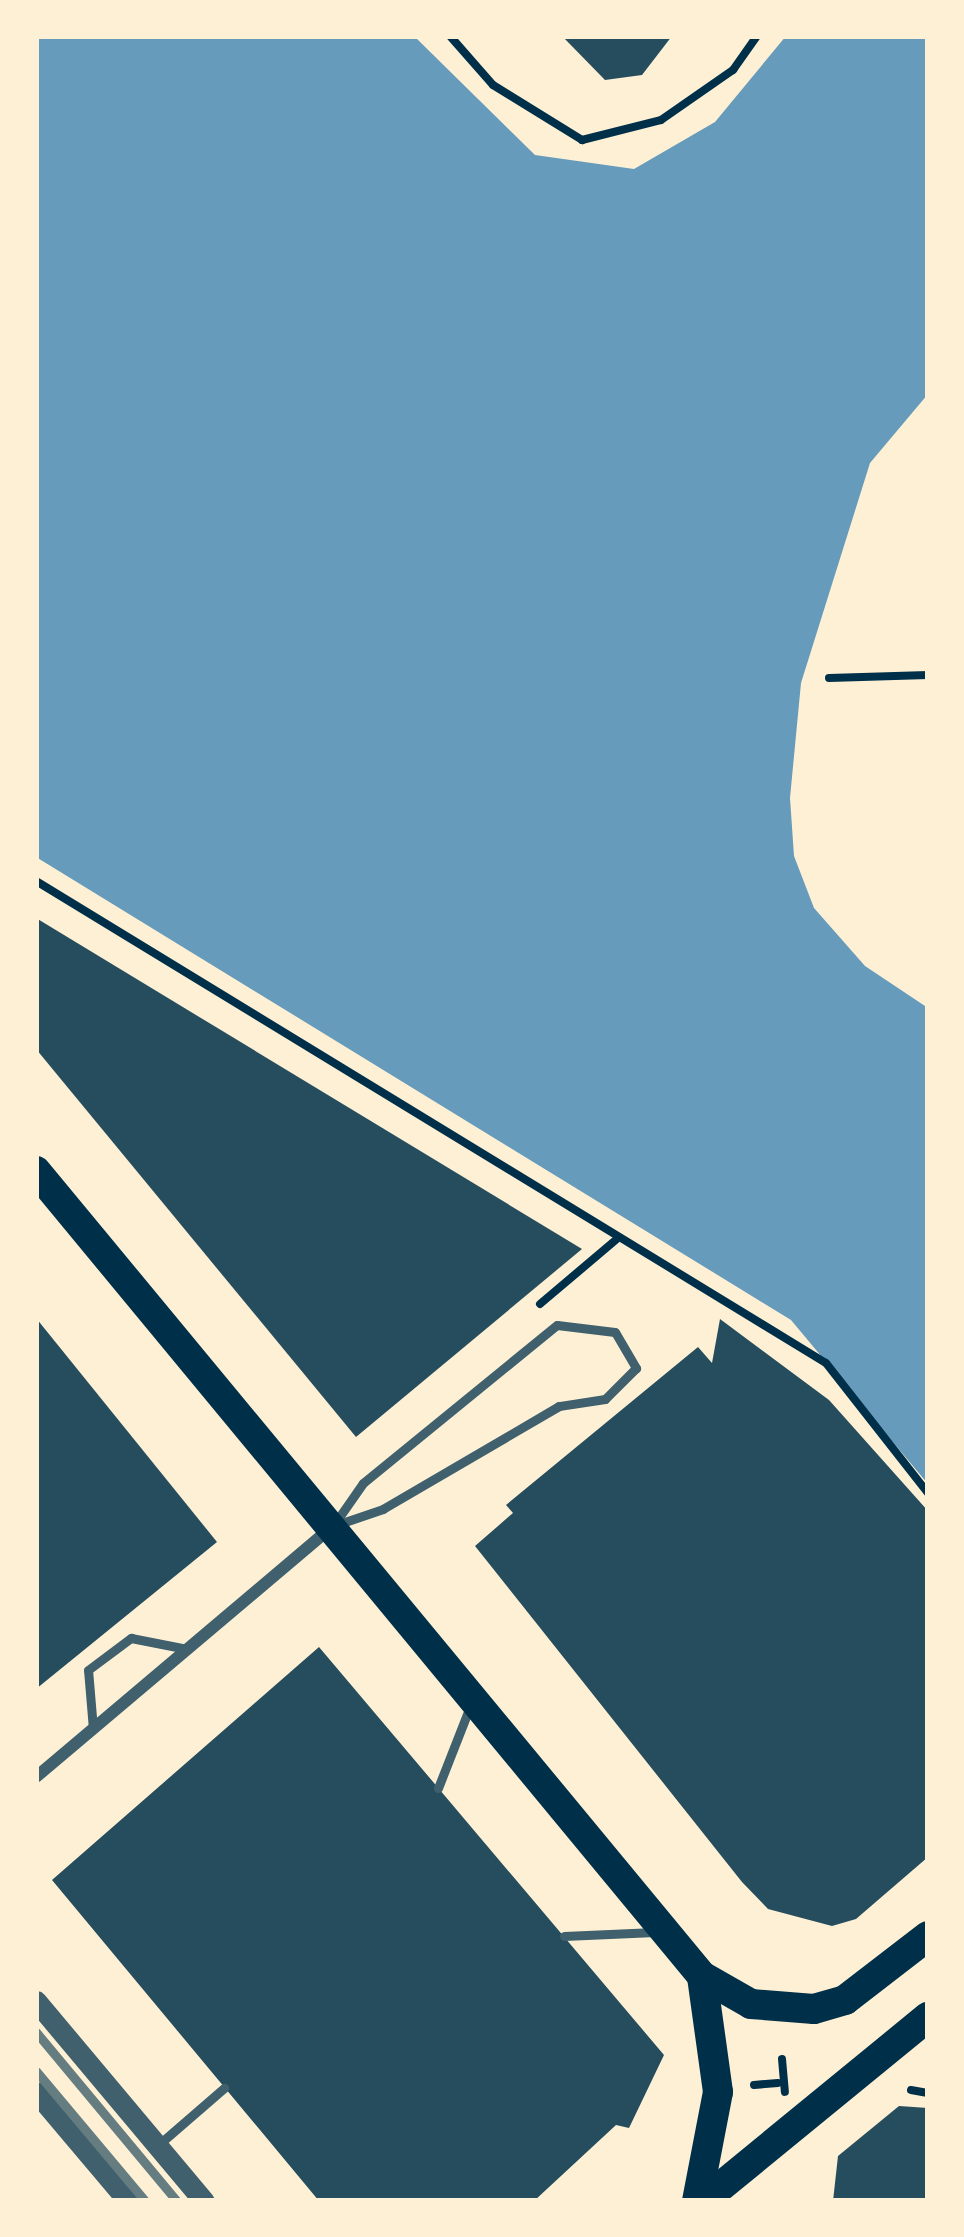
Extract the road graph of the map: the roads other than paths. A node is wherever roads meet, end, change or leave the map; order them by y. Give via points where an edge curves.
1 (36, 1171) edge
2 (333, 1526) junction
3 (187, 1649) junction
4 (473, 1698) junction
5 (93, 1729) junction
6 (36, 1777) edge
7 (438, 1788) dead end
8 (666, 1932) junction
9 (564, 1936) dead end
10 (928, 1936) edge
11 (702, 1976) junction
12 (36, 2001) edge
13 (928, 2017) edge
14 (224, 2088) dead end
15 (36, 2092) edge
16 (158, 2146) junction
17 (128, 2201) edge
18 (203, 2201) edge
19 (700, 2201) edge

1 - 2 main road
2 - 2 lane via 383,1509 559,1406 605,1399 636,1368 615,1332 557,1325 363,1484
2 - 3 street
2 - 4 main road
3 - 5 street
3 - 5 lane via 131,1638 88,1670
4 - 7 lane
4 - 8 main road
5 - 6 street
8 - 9 lane
8 - 11 main road
10 - 11 main road via 845,2000 814,2009 751,2004
11 - 19 main road via 718,2092
12 - 16 street
13 - 19 main road
14 - 16 lane
15 - 17 street
16 - 18 street

